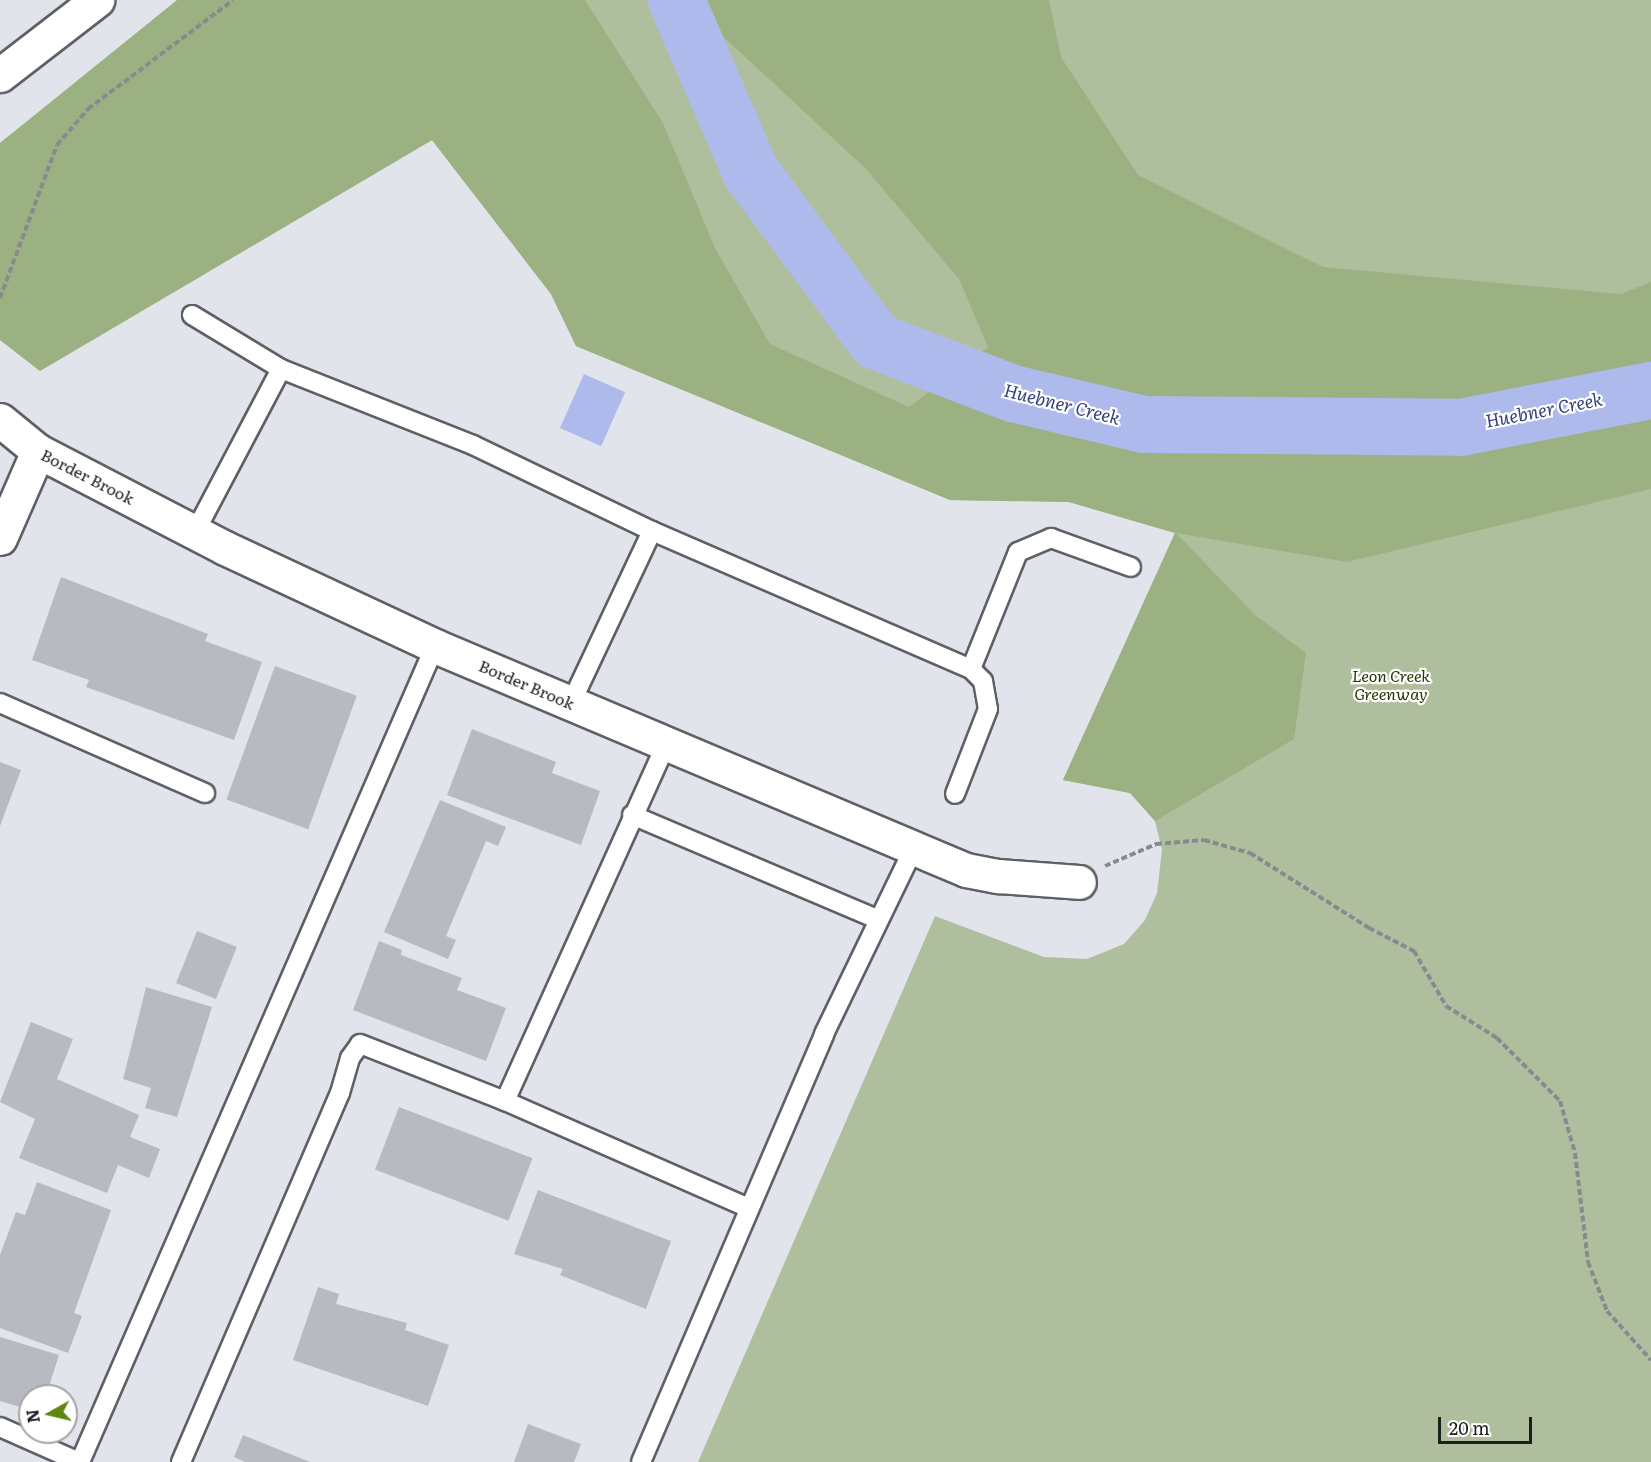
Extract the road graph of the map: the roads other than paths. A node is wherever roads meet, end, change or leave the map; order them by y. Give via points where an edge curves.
1 (97, 0) edge
2 (0, 75) edge
3 (192, 315) dead end
4 (281, 369) junction
5 (0, 420) edge
6 (38, 451) junction
7 (652, 531) junction
8 (195, 532) junction
9 (0, 538) edge
10 (1131, 567) dead end
11 (435, 646) junction
12 (971, 669) junction
13 (0, 703) edge
14 (571, 703) junction
15 (667, 742) junction
16 (205, 793) dead end
17 (955, 794) dead end
18 (636, 807) junction
19 (914, 848) junction
20 (1079, 882) road end
21 (879, 915) junction
22 (505, 1101) junction
23 (747, 1207) junction
24 (0, 1427) edge
25 (80, 1462) edge
26 (182, 1462) edge
27 (641, 1462) edge

1 - 2 street
3 - 4 lane
4 - 7 lane via 473,445
4 - 8 lane
5 - 6 street, Border Brook
6 - 8 street, Border Brook
6 - 9 street
7 - 12 lane
7 - 14 lane
8 - 11 street, Border Brook
10 - 12 lane via 1051,538 1018,552
11 - 14 street, Border Brook
11 - 25 lane
12 - 17 lane via 983,681 988,709
13 - 16 lane
14 - 15 street, Border Brook
15 - 18 lane
15 - 19 street, Border Brook
18 - 21 lane
18 - 22 lane
19 - 20 street, Border Brook via 987,874
19 - 21 lane
21 - 23 lane
22 - 23 lane
22 - 26 lane via 360,1044 350,1059 340,1093
23 - 27 lane
24 - 25 lane

